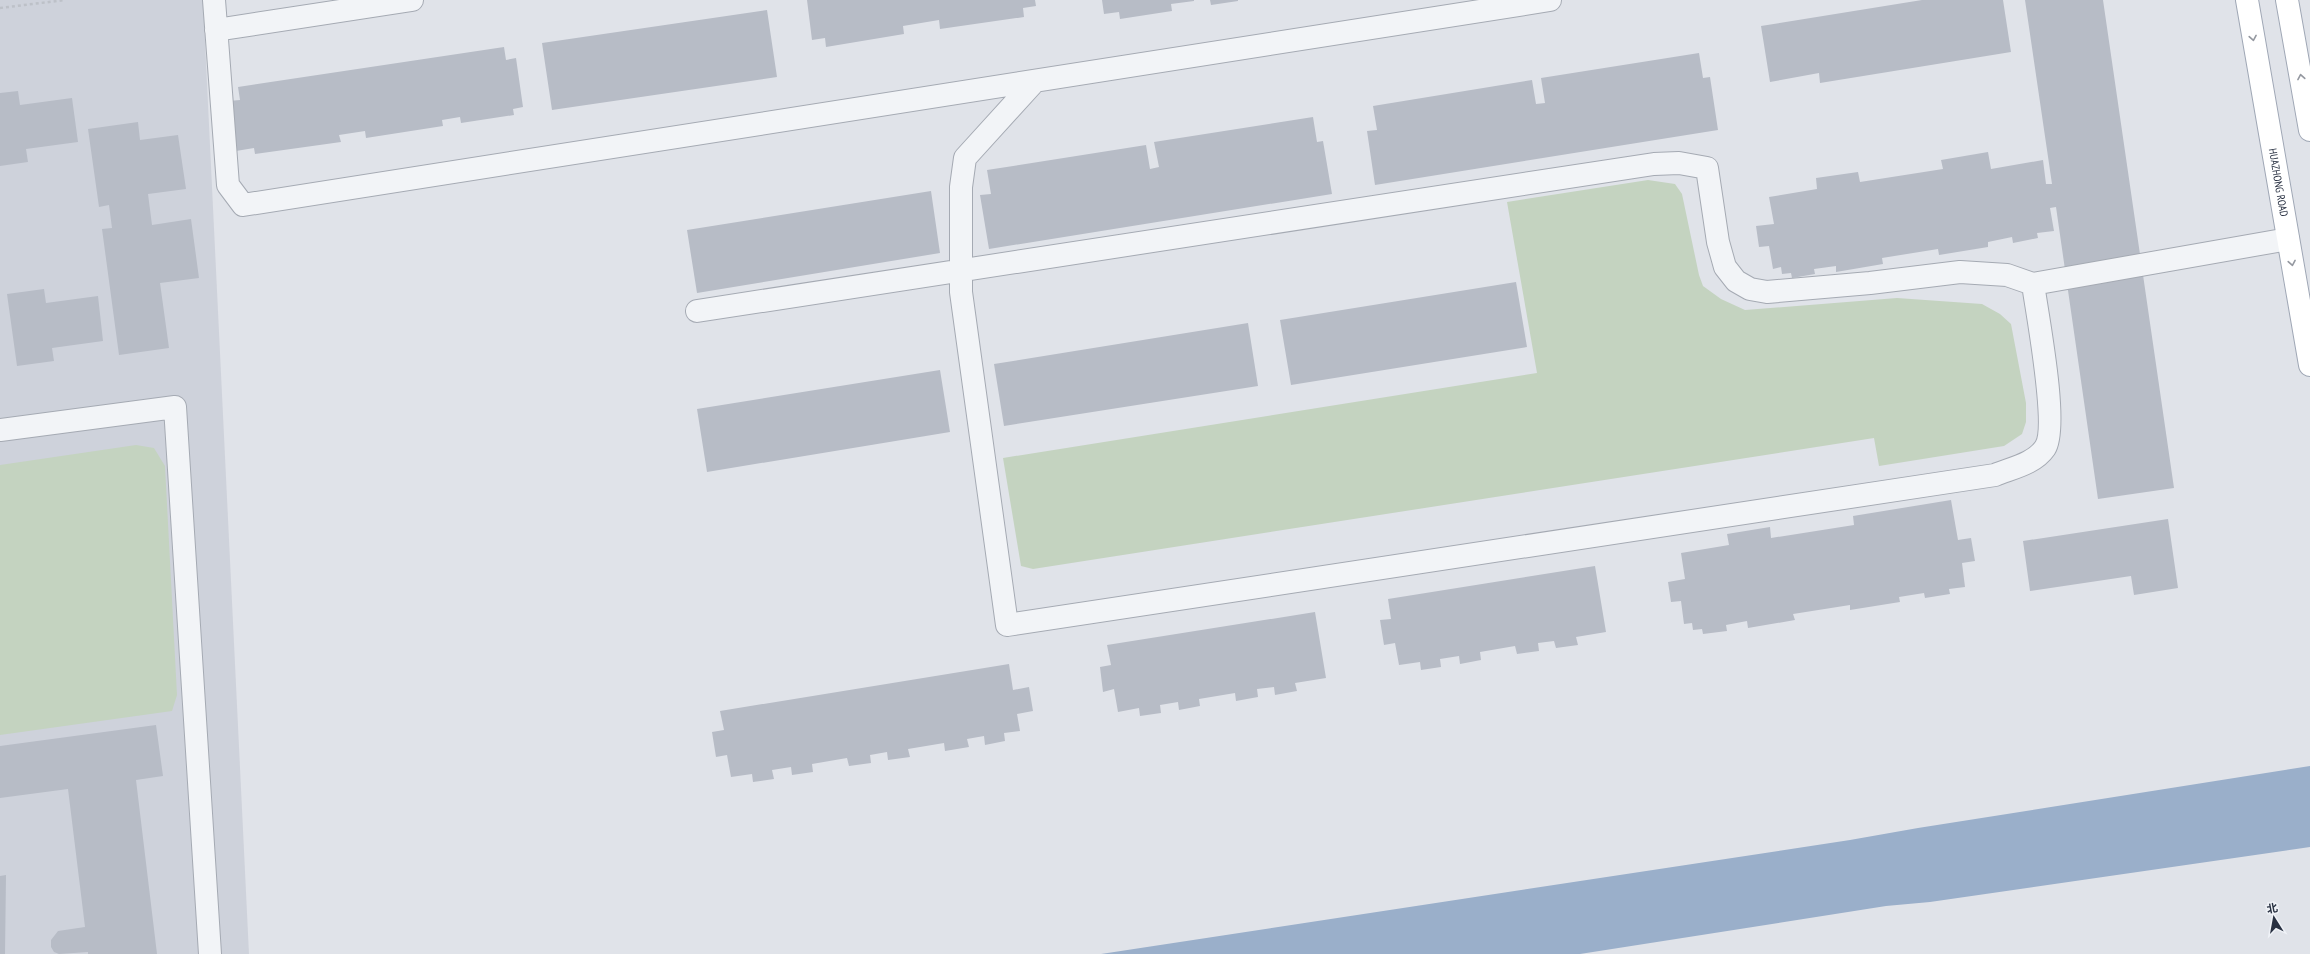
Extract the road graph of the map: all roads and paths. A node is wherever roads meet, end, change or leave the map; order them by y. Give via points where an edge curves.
1 (65, 0) edge
2 (214, 0) edge
3 (412, 0) edge
4 (1550, 0) edge
5 (2247, 0) edge
6 (2288, 0) edge
7 (0, 8) edge
8 (216, 30) junction
9 (1035, 81) junction
10 (2310, 130) edge
11 (2288, 239) junction
12 (961, 270) junction
13 (2033, 284) junction
14 (697, 311) dead end
15 (2310, 365) edge
16 (0, 430) edge
17 (210, 954) edge

1 - 7 path
2 - 8 lane
3 - 8 lane
4 - 9 lane
5 -> 11 main road, HUAZHONG ROAD
10 -> 6 main road
8 - 9 lane via 228,185 243,205
9 - 12 lane via 966,158 961,187
11 - 13 lane
11 -> 15 main road, HUAZHONG ROAD
12 - 13 lane via 1654,164 1679,163 1707,168 1718,242 1726,267 1736,281 1750,289 1767,292 1960,272 2007,275
12 - 13 lane via 962,300 1007,625 1995,475 2035,459 2046,447 2051,420
12 - 14 lane
16 - 17 lane via 175,407

